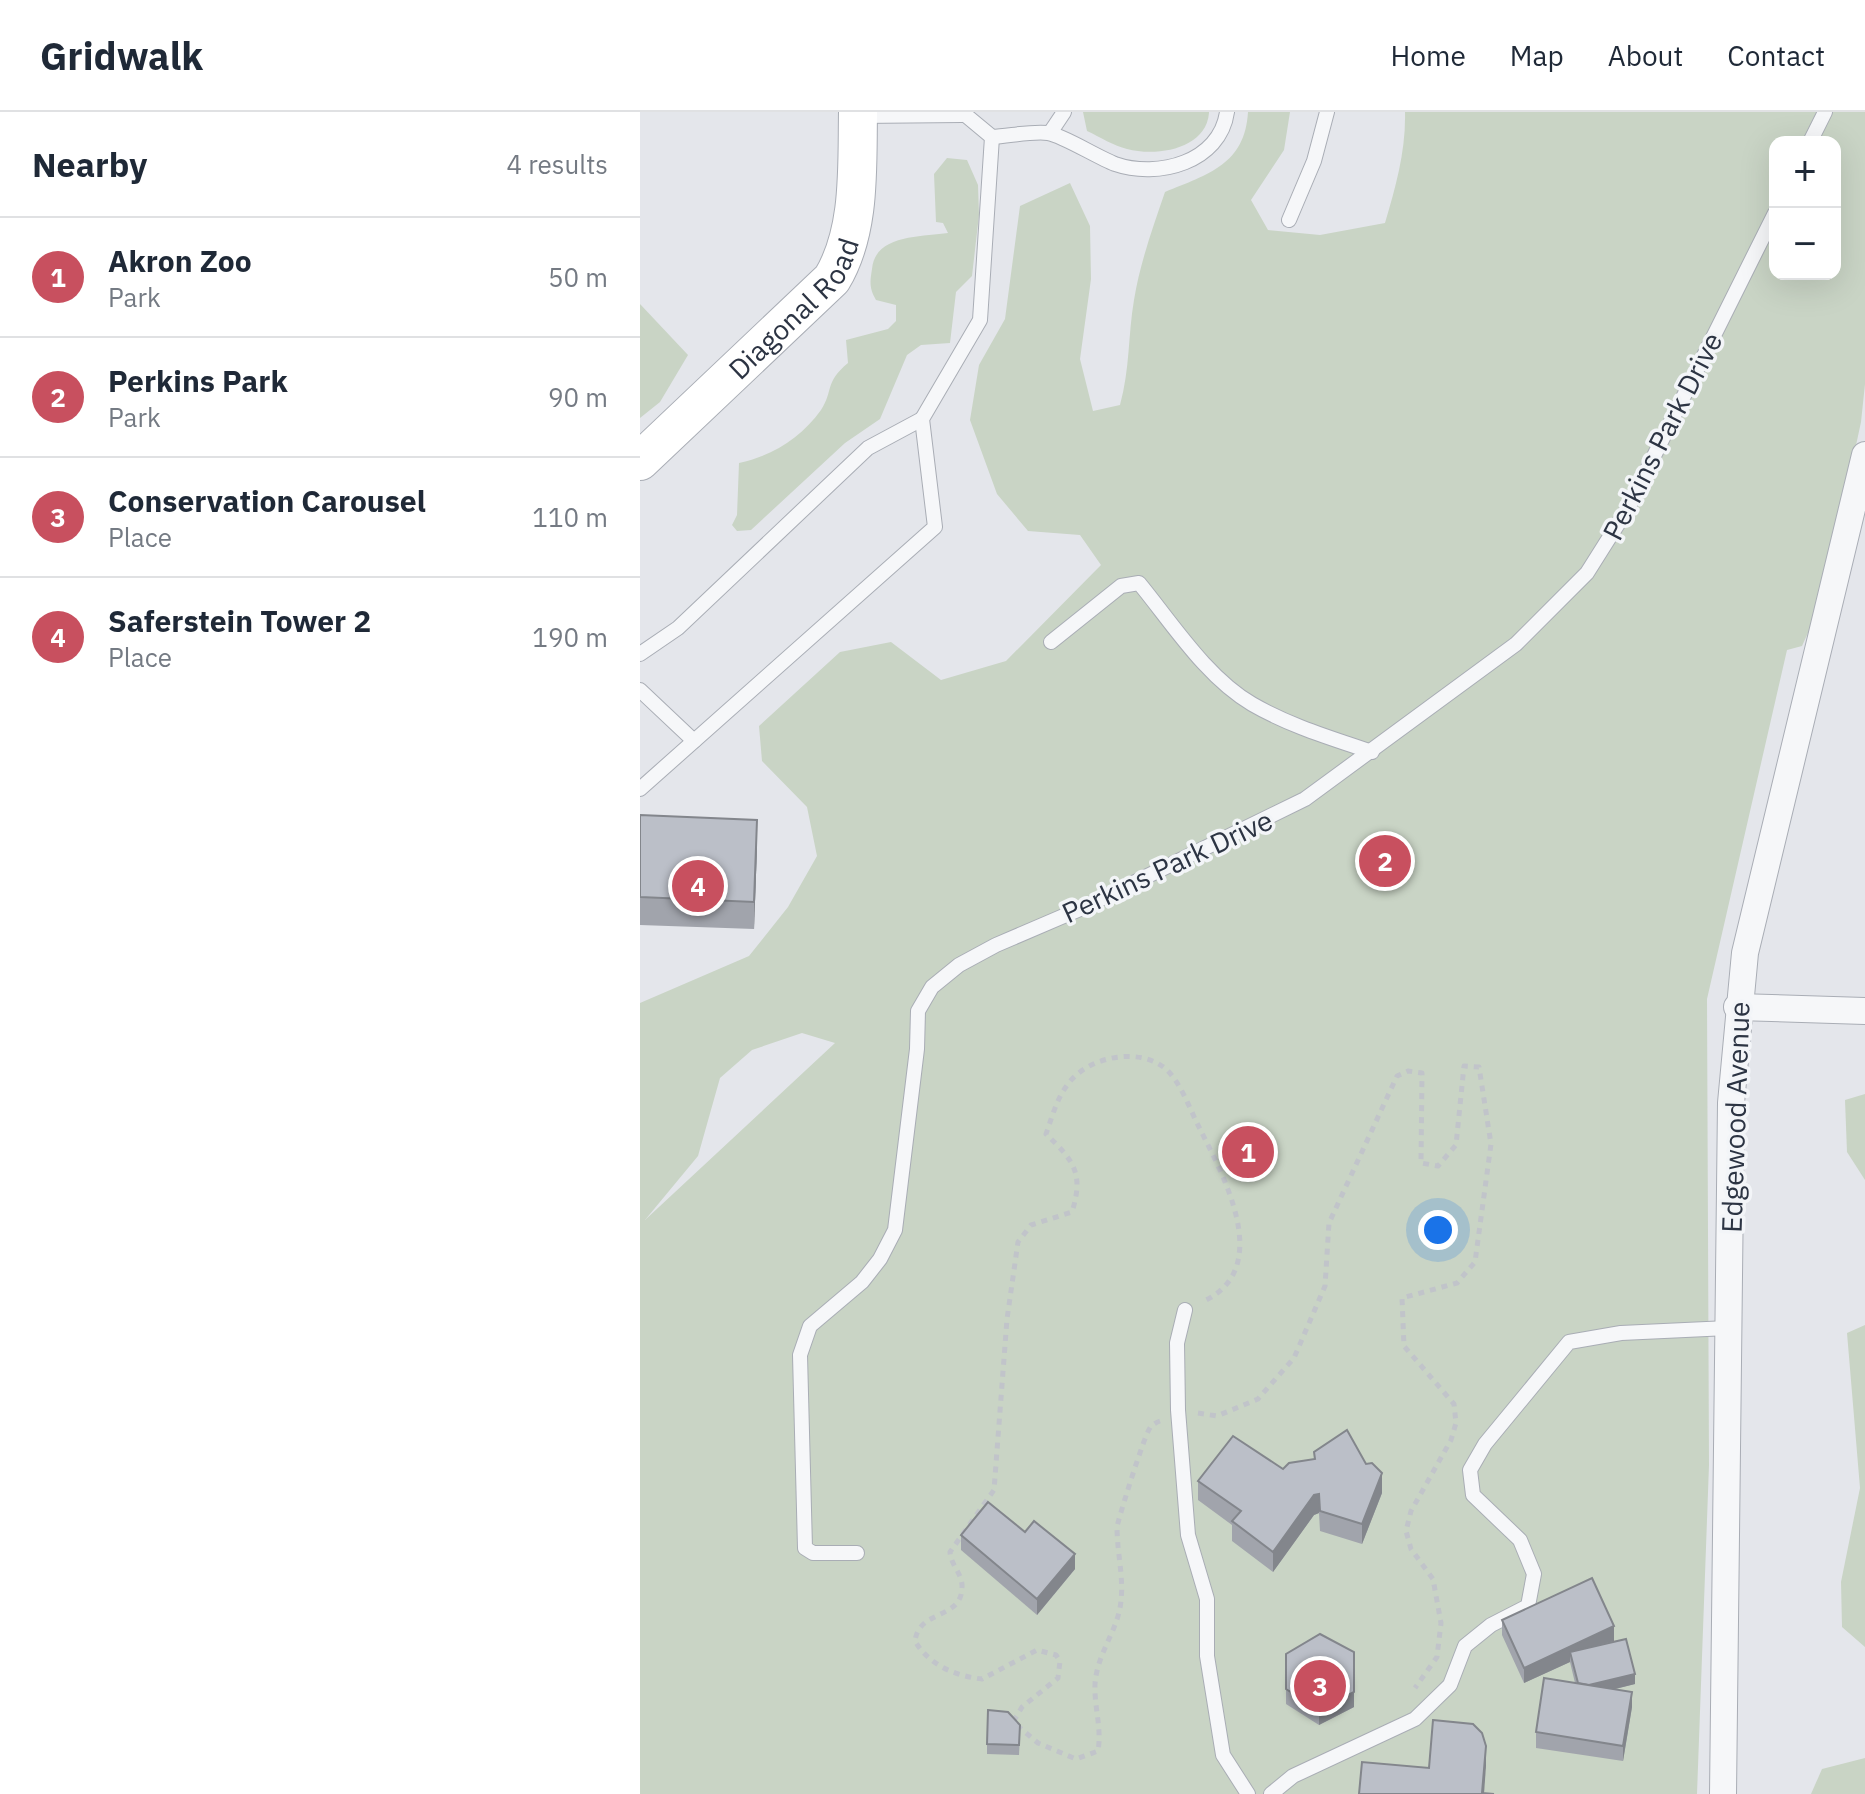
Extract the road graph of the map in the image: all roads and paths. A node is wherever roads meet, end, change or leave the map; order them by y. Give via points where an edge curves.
1 (1064, 112) edge
2 (1227, 112) edge
3 (1327, 112) edge
4 (1825, 112) edge
5 (962, 113) edge
6 (858, 114) edge
7 (1050, 133) junction
8 (1813, 136) edge
9 (992, 137) junction
10 (1289, 220) dead end
11 (1769, 225) edge
12 (922, 419) junction
13 (1865, 455) edge
14 (640, 461) edge
15 (1051, 642) dead end
16 (640, 654) edge
17 (640, 690) edge
18 (694, 741) junction
19 (1372, 752) junction
20 (640, 789) edge
21 (1737, 1007) junction
22 (1865, 1011) edge
23 (1185, 1310) joint
24 (1728, 1328) junction
25 (1178, 1410) junction
26 (857, 1553) dead end
27 (1402, 1725) junction
28 (1248, 1794) edge
29 (1271, 1794) edge
30 (1723, 1794) edge

1 - 7 lane
2 - 7 lane via 1218,139 1199,157 1163,169 1119,165
3 - 10 lane
4 - 8 lane
5 - 6 lane
5 - 9 lane
6 - 14 street, Diagonal Road via 850,235 832,279
7 - 9 lane
9 - 12 lane via 980,320
11 - 19 lane, Perkins Park Drive via 1628,508 1587,573 1516,644
12 - 16 lane via 868,448 678,628
12 - 18 lane via 935,527
13 - 21 street, Edgewood Avenue via 1745,953
15 - 19 lane via 1121,586 1139,583 1203,661 1249,702 1298,727
17 - 18 lane
18 - 20 lane
19 - 26 lane, Perkins Park Drive via 1261,823 996,945 932,987 918,1011 895,1230 862,1282 810,1326 800,1355 805,1548 813,1553
21 - 22 street
21 - 24 street, Edgewood Avenue
23 - 25 lane via 1177,1343
23 - 25 path via 1227,1286 1235,1273 1240,1235 1235,1209 1220,1168 1167,1070 1129,1056 1096,1063 1069,1083 1046,1134 1073,1159 1077,1179 1072,1212 1031,1225 1018,1242 994,1490 950,1552 962,1582 961,1595 951,1610 917,1628 915,1641 951,1672 982,1679 1037,1650 1056,1655 1058,1678 1022,1707 1013,1722 1038,1743 1076,1759 1098,1751 1098,1661 1120,1611 1123,1586 1117,1524 1150,1426
24 - 27 lane via 1621,1333 1569,1342 1485,1444 1470,1470 1473,1495 1520,1540 1534,1574 1528,1606 1465,1646 1450,1685
24 - 30 street, Edgewood Avenue
25 - 27 path via 1217,1416 1258,1399 1294,1358 1325,1286 1329,1223 1397,1076 1422,1073 1421,1163 1438,1166 1456,1145 1464,1066 1479,1067 1491,1144 1475,1262 1457,1283 1402,1298 1404,1346 1454,1404 1456,1423 1406,1531 1411,1549 1433,1579 1441,1623 1437,1657 1411,1693
25 - 28 lane via 1188,1535 1207,1599 1207,1656 1223,1755
27 - 29 lane via 1293,1776

